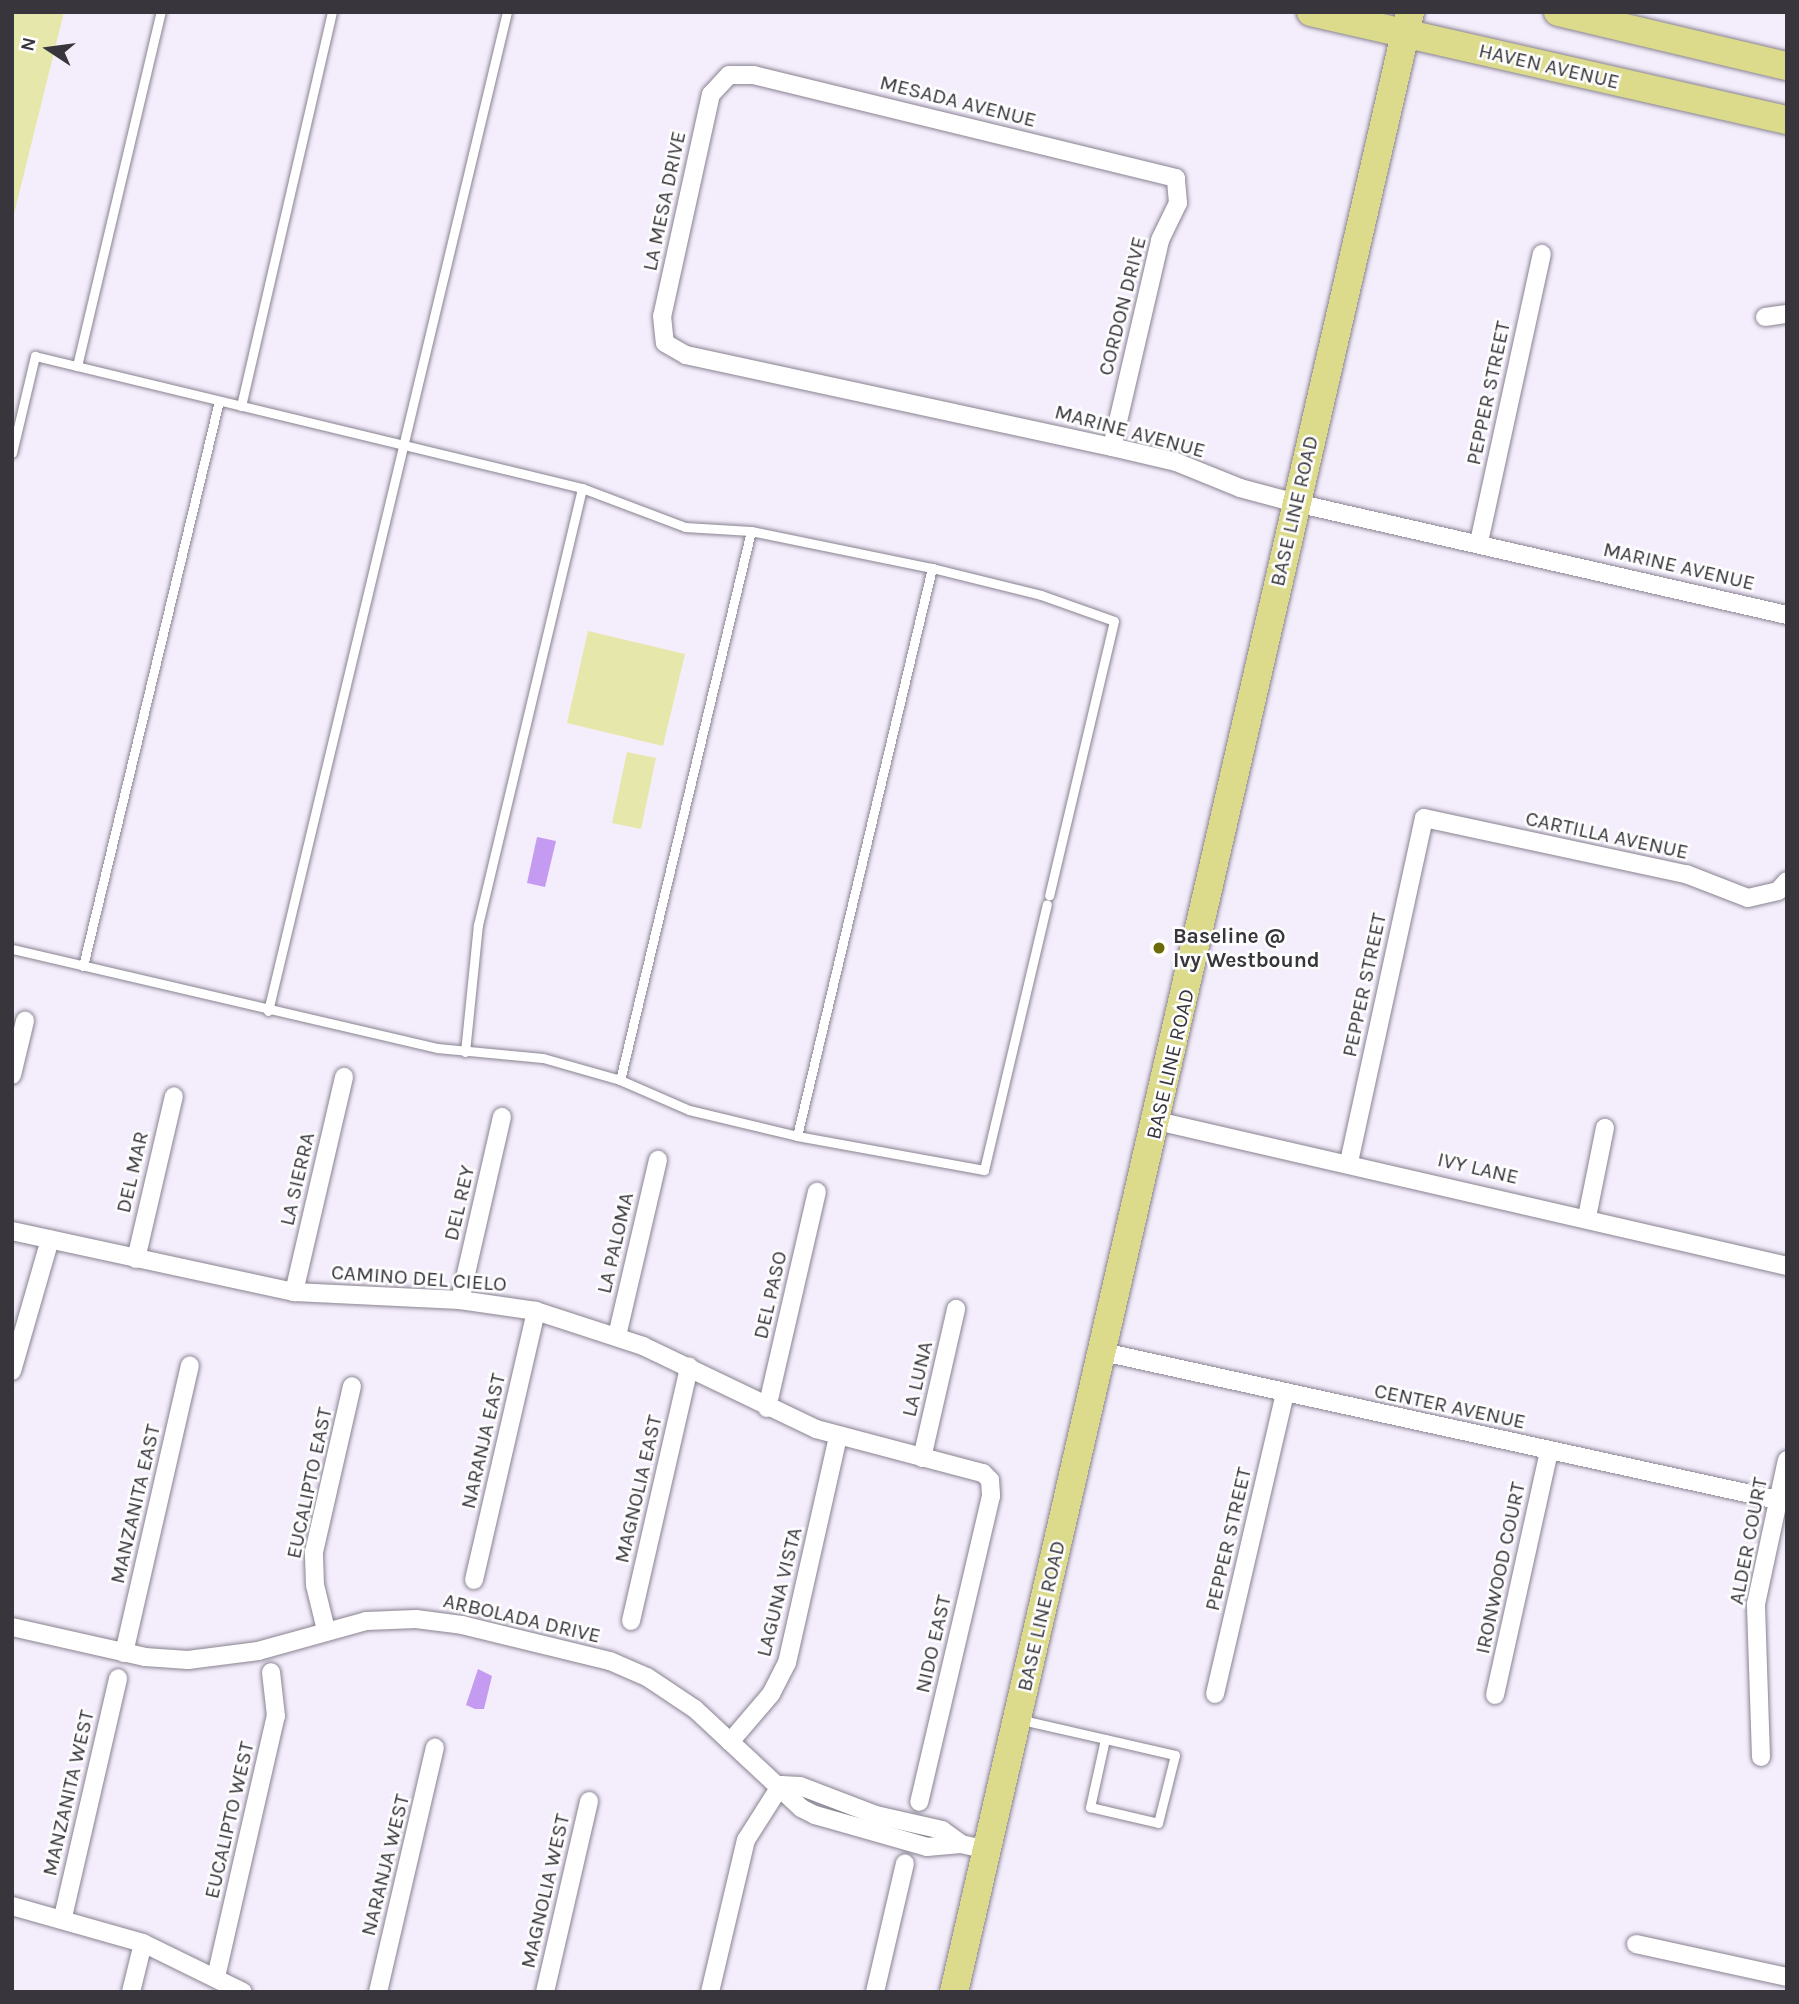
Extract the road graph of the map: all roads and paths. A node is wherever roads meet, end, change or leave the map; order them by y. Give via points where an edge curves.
1 (161, 12) edge
2 (332, 12) edge
3 (507, 12) edge
4 (1311, 12) edge
5 (1558, 12) edge
6 (1408, 23) edge
7 (1787, 66) edge
8 (729, 75) joint
9 (1787, 120) edge
10 (1176, 178) joint
11 (1542, 254) dead end
12 (1787, 314) edge
13 (1765, 317) dead end
14 (665, 343) joint
15 (77, 366) junction
16 (219, 401) junction
17 (241, 406) junction
18 (403, 445) junction
19 (1112, 447) junction
20 (12, 453) edge
21 (582, 488) junction
22 (1296, 503) junction
23 (751, 531) junction
24 (1479, 542) junction
25 (932, 568) junction
26 (1787, 615) edge
27 (1424, 818) joint
28 (1782, 886) edge
29 (12, 949) edge
30 (83, 966) junction
31 (268, 1011) junction
32 (25, 1021) dead end
33 (465, 1052) junction
34 (13, 1070) edge
35 (344, 1077) dead end
36 (620, 1080) junction
37 (174, 1096) dead end
38 (502, 1117) dead end
39 (1157, 1121) junction
40 (1605, 1128) dead end
41 (797, 1136) junction
42 (658, 1160) dead end
43 (1349, 1162) junction
44 (817, 1192) dead end
45 (1587, 1217) junction
46 (12, 1231) edge
47 (50, 1239) junction
48 (136, 1259) junction
49 (1787, 1266) edge
50 (294, 1292) junction
51 (460, 1300) junction
52 (956, 1309) dead end
53 (536, 1311) junction
54 (617, 1336) junction
55 (1103, 1352) junction
56 (190, 1365) dead end
57 (689, 1367) junction
58 (12, 1371) edge
59 (352, 1386) dead end
60 (1285, 1393) junction
61 (767, 1408) junction
62 (838, 1436) junction
63 (1549, 1451) junction
64 (922, 1458) junction
65 (1787, 1460) edge
66 (991, 1496) joint
67 (1782, 1502) edge
68 (474, 1580) dead end
69 (631, 1621) dead end
70 (12, 1627) edge
71 (326, 1630) junction
72 (124, 1653) junction
73 (271, 1672) dead end
74 (118, 1678) dead end
75 (1216, 1694) dead end
76 (1495, 1695) dead end
77 (1017, 1719) junction
78 (1105, 1739) junction
79 (730, 1742) junction
80 (435, 1748) dead end
81 (1761, 1757) dead end
82 (780, 1785) junction
83 (589, 1801) dead end
84 (919, 1802) dead end
85 (974, 1847) junction
86 (905, 1863) dead end
87 (12, 1906) edge
88 (63, 1917) junction
89 (143, 1943) junction
90 (1636, 1944) dead end
91 (216, 1977) junction
92 (1787, 1977) edge
93 (131, 1992) edge
94 (243, 1992) edge
95 (379, 1992) edge
96 (545, 1992) edge
97 (710, 1992) edge
98 (875, 1992) edge
99 (954, 1992) edge

1 - 15 lane
2 - 17 lane
3 - 18 lane
4 - 6 main road, HAVEN AVENUE
5 - 7 main road
6 - 9 main road, HAVEN AVENUE
6 - 22 main road, BASE LINE ROAD
8 - 10 street, MESADA AVENUE via 754,75
8 - 14 street, LA MESA DRIVE via 711,94 662,316
10 - 19 street, CORDON DRIVE via 1178,203 1160,240
11 - 24 street, PEPPER STREET
12 - 13 street
14 - 19 street, MARINE AVENUE via 686,355
15 - 16 lane
15 - 20 lane via 34,356
16 - 17 lane
16 - 30 lane
17 - 18 lane
18 - 21 lane
18 - 31 lane
19 - 22 street, MARINE AVENUE via 1176,462 1240,488
21 - 23 lane via 685,527
21 - 33 lane via 478,925
22 - 24 street, MARINE AVENUE
22 - 39 main road, BASE LINE ROAD
23 - 25 lane
23 - 36 lane
24 - 26 street, MARINE AVENUE
25 - 41 lane
25 - 41 lane via 1041,595 1114,621 984,1170
27 - 28 street, CARTILLA AVENUE via 1686,874 1748,898
27 - 43 street, PEPPER STREET
29 - 30 lane
30 - 31 lane
31 - 33 lane
32 - 34 street
33 - 36 lane via 543,1058
35 - 50 street, LA SIERRA
36 - 41 lane via 689,1110
37 - 48 street, DEL MAR
38 - 51 street, DEL REY
39 - 43 street, IVY LANE
39 - 55 main road, BASE LINE ROAD
40 - 45 street
42 - 54 street, LA PALOMA
43 - 45 street, IVY LANE
44 - 61 street, DEL PASO
45 - 49 street, IVY LANE
46 - 47 street, CAMINO DEL CIELO
47 - 48 street, CAMINO DEL CIELO
47 - 58 street
48 - 50 street, CAMINO DEL CIELO
50 - 51 street, CAMINO DEL CIELO
51 - 53 street, CAMINO DEL CIELO
52 - 64 street, LA LUNA
53 - 54 street, CAMINO DEL CIELO
53 - 68 street, NARANJA EAST
54 - 57 street, CAMINO DEL CIELO
55 - 60 street, CENTER AVENUE
55 - 77 main road, BASE LINE ROAD
56 - 72 street, MANZANITA EAST
57 - 61 street, CAMINO DEL CIELO
57 - 69 street, MAGNOLIA EAST
59 - 71 street, EUCALIPTO EAST via 314,1552 315,1585
60 - 63 street, CENTER AVENUE
60 - 75 street, PEPPER STREET
61 - 62 street, CAMINO DEL CIELO
62 - 64 street, CAMINO DEL CIELO
62 - 79 street, LAGUNA VISTA via 787,1663 771,1694
63 - 67 street, CENTER AVENUE
63 - 76 street, IRONWOOD COURT
64 - 66 street, CAMINO DEL CIELO via 983,1473 990,1480
65 - 67 street, ALDER COURT
66 - 84 street, NIDO EAST
67 - 81 street, ALDER COURT via 1756,1604
70 - 72 street, ARBOLADA DRIVE
71 - 72 street, ARBOLADA DRIVE via 258,1651 211,1659
71 - 79 street, ARBOLADA DRIVE via 377,1620 429,1620 610,1661 682,1699
73 - 91 street, EUCALIPTO WEST via 276,1716
74 - 88 street, MANZANITA WEST
77 - 78 lane
77 - 85 main road, BASE LINE ROAD
78 - 78 lane via 1090,1807 1158,1824 1175,1755
79 - 82 street, ARBOLADA DRIVE
80 - 95 street, NARANJA WEST
82 - 85 street, ARBOLADA DRIVE via 943,1830
82 - 85 street via 801,1808 844,1825 936,1849
82 - 97 street via 746,1840
83 - 96 street, MAGNOLIA WEST
85 - 99 main road, BASE LINE ROAD
86 - 98 street
87 - 88 street
88 - 89 street
89 - 91 street
89 - 93 street
90 - 92 street
91 - 94 street

